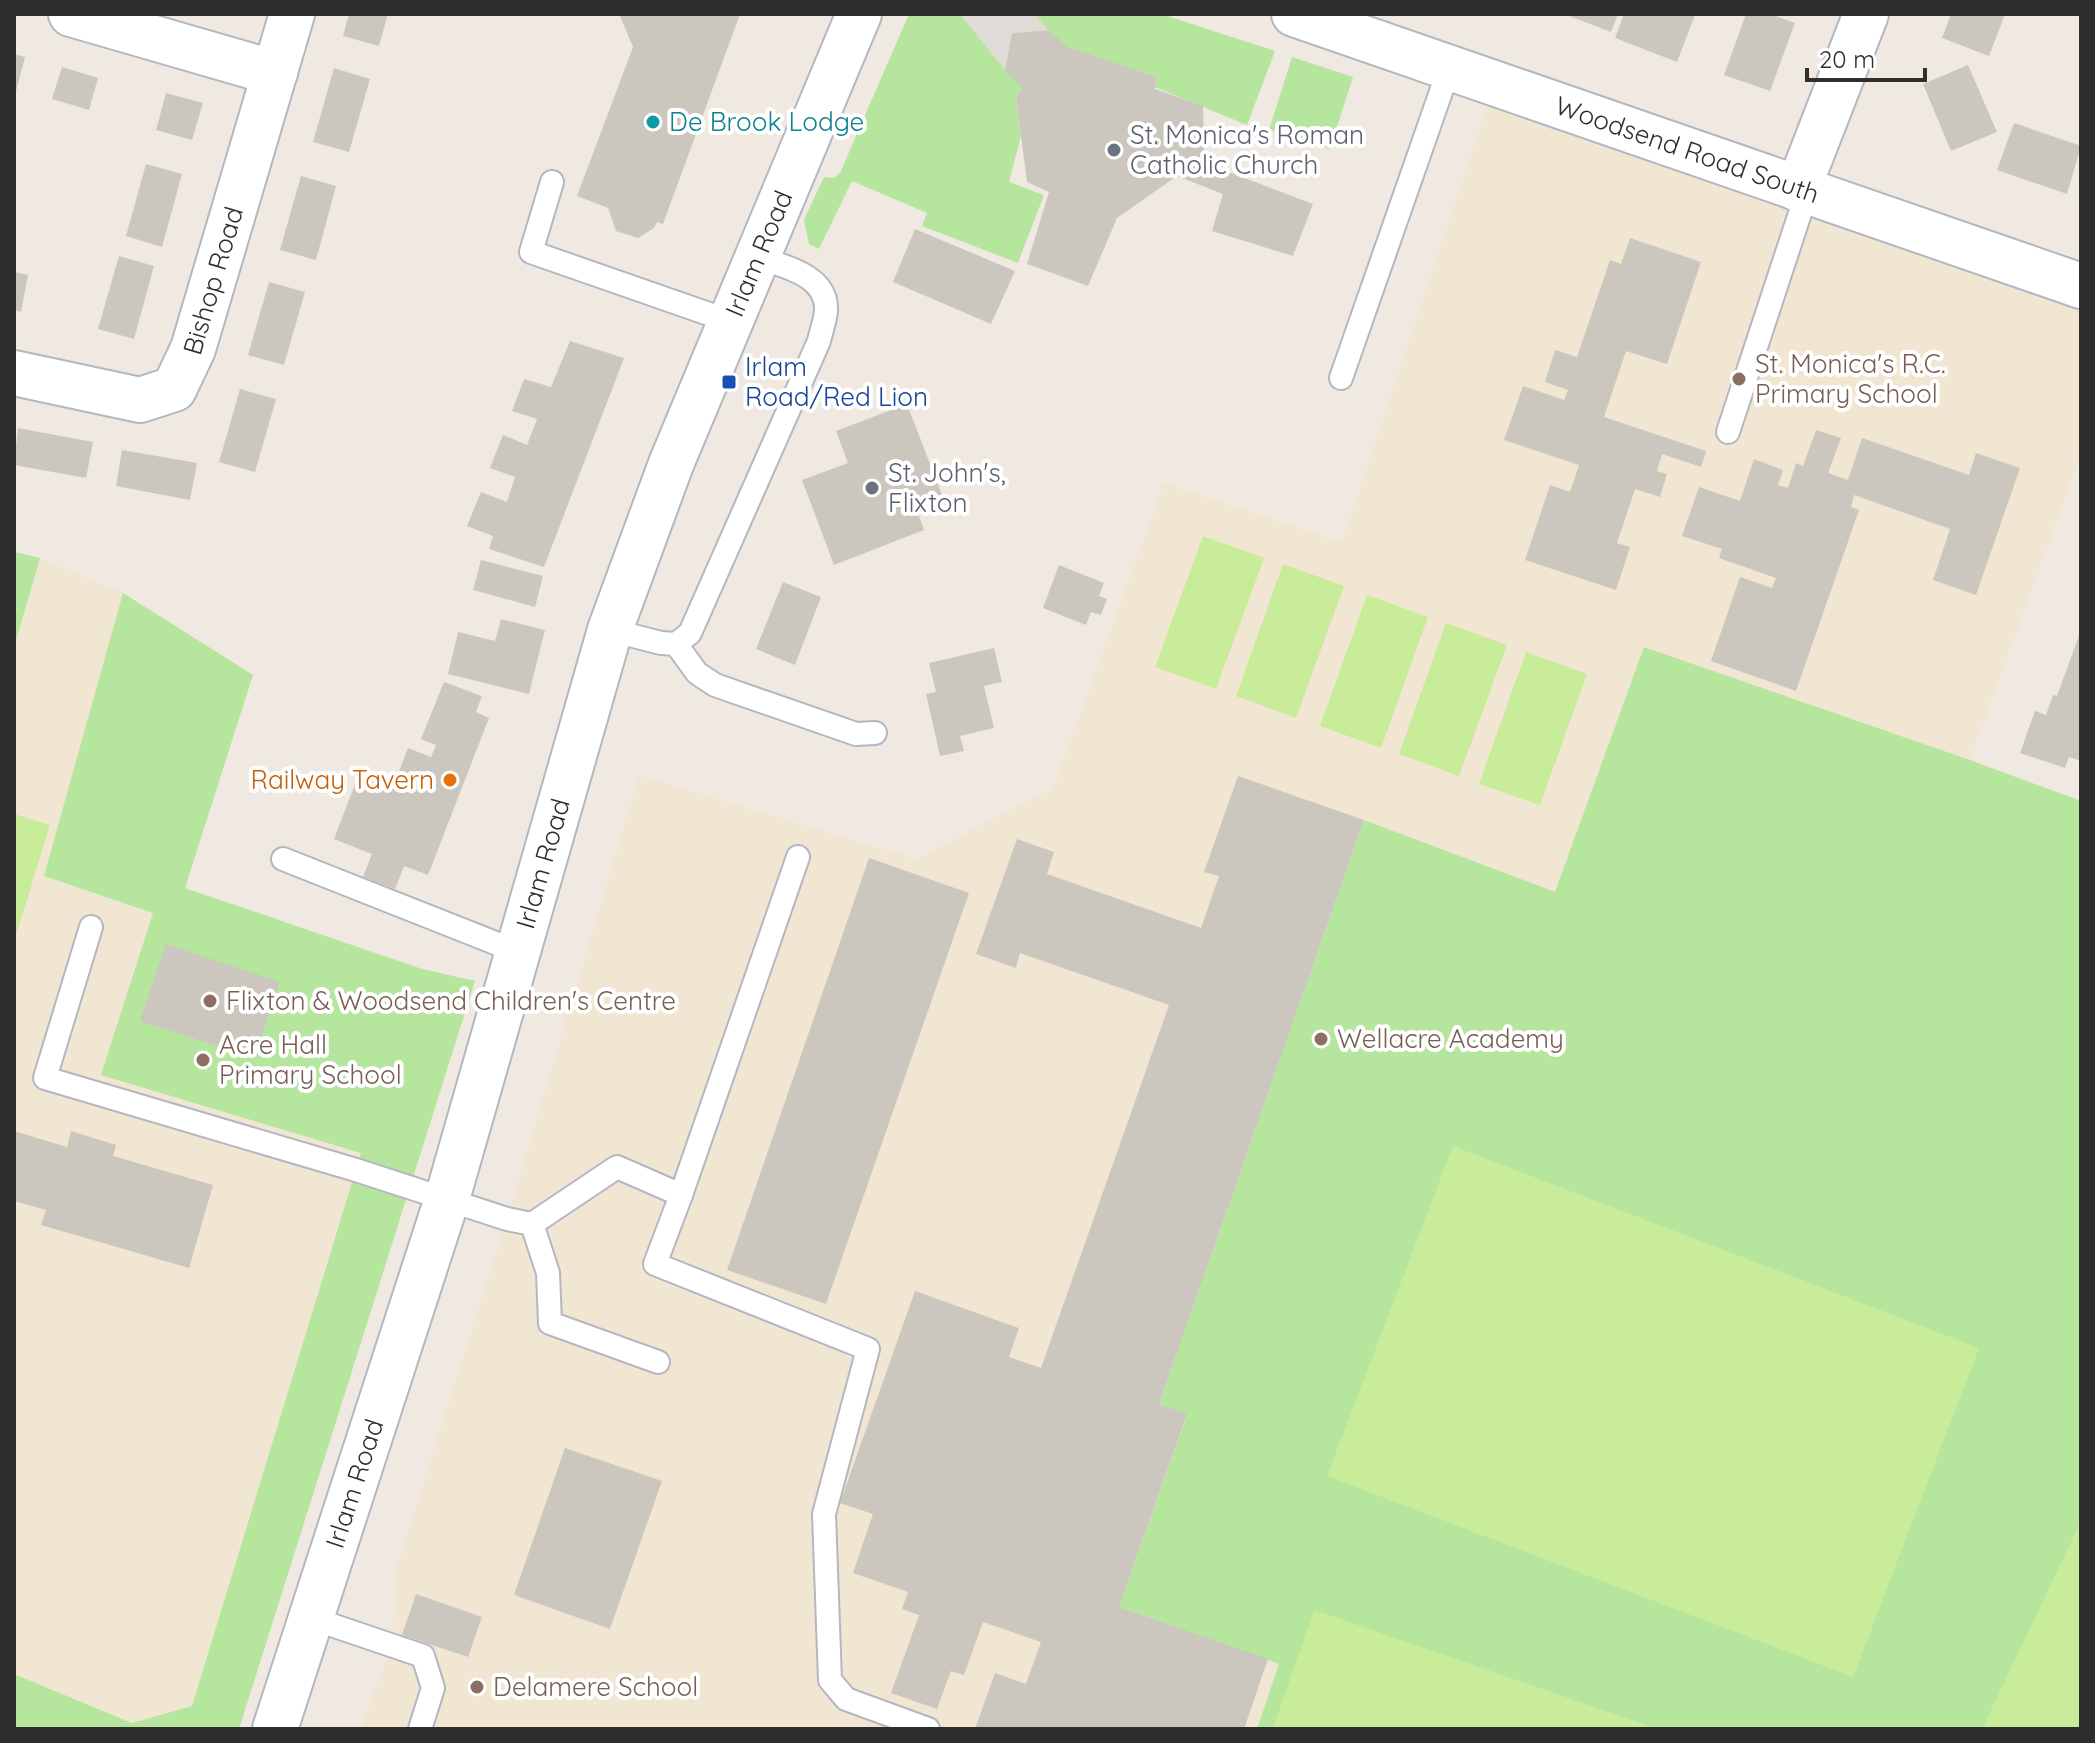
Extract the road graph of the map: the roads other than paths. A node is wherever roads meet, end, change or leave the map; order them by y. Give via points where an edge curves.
1 (71, 14) edge
2 (292, 14) edge
3 (859, 14) edge
4 (1294, 14) edge
5 (1866, 14) edge
6 (1450, 66) junction
7 (275, 73) junction
8 (552, 182) dead end
9 (1803, 190) junction
10 (757, 257) junction
11 (2081, 286) edge
12 (729, 321) junction
13 (14, 373) edge
14 (1341, 378) dead end
15 (1728, 432) dead end
16 (610, 630) junction
17 (676, 644) junction
18 (875, 733) dead end
19 (798, 857) dead end
20 (283, 859) dead end
21 (91, 927) dead end
22 (518, 952) junction
23 (681, 1195) junction
24 (447, 1199) junction
25 (532, 1224) junction
26 (658, 1362) dead end
27 (311, 1618) junction
28 (275, 1729) edge
29 (420, 1729) edge
30 (928, 1729) edge

1 - 7 street
2 - 7 street, Bishop Road
3 - 10 street, Irlam Road
4 - 6 street, Woodsend Road South
5 - 9 street
6 - 9 street, Woodsend Road South
6 - 14 lane
7 - 13 street, Bishop Road via 193,349 174,389 140,400
8 - 12 lane via 531,252
9 - 11 street, Woodsend Road South
9 - 15 lane
10 - 12 street, Irlam Road
10 - 17 lane via 804,273 826,308 819,341 708,597 690,633
12 - 16 street, Irlam Road
16 - 17 lane
16 - 22 street, Irlam Road
17 - 18 lane via 697,673 715,685 856,734
19 - 23 lane
20 - 22 lane
21 - 24 lane via 45,1078
22 - 24 street, Irlam Road
23 - 25 lane via 617,1167
23 - 30 lane via 655,1264 868,1349 824,1514 830,1680 846,1699
24 - 25 lane
24 - 27 street, Irlam Road
25 - 26 lane via 548,1273 550,1323
27 - 28 street, Irlam Road
27 - 29 lane via 423,1656 433,1688

